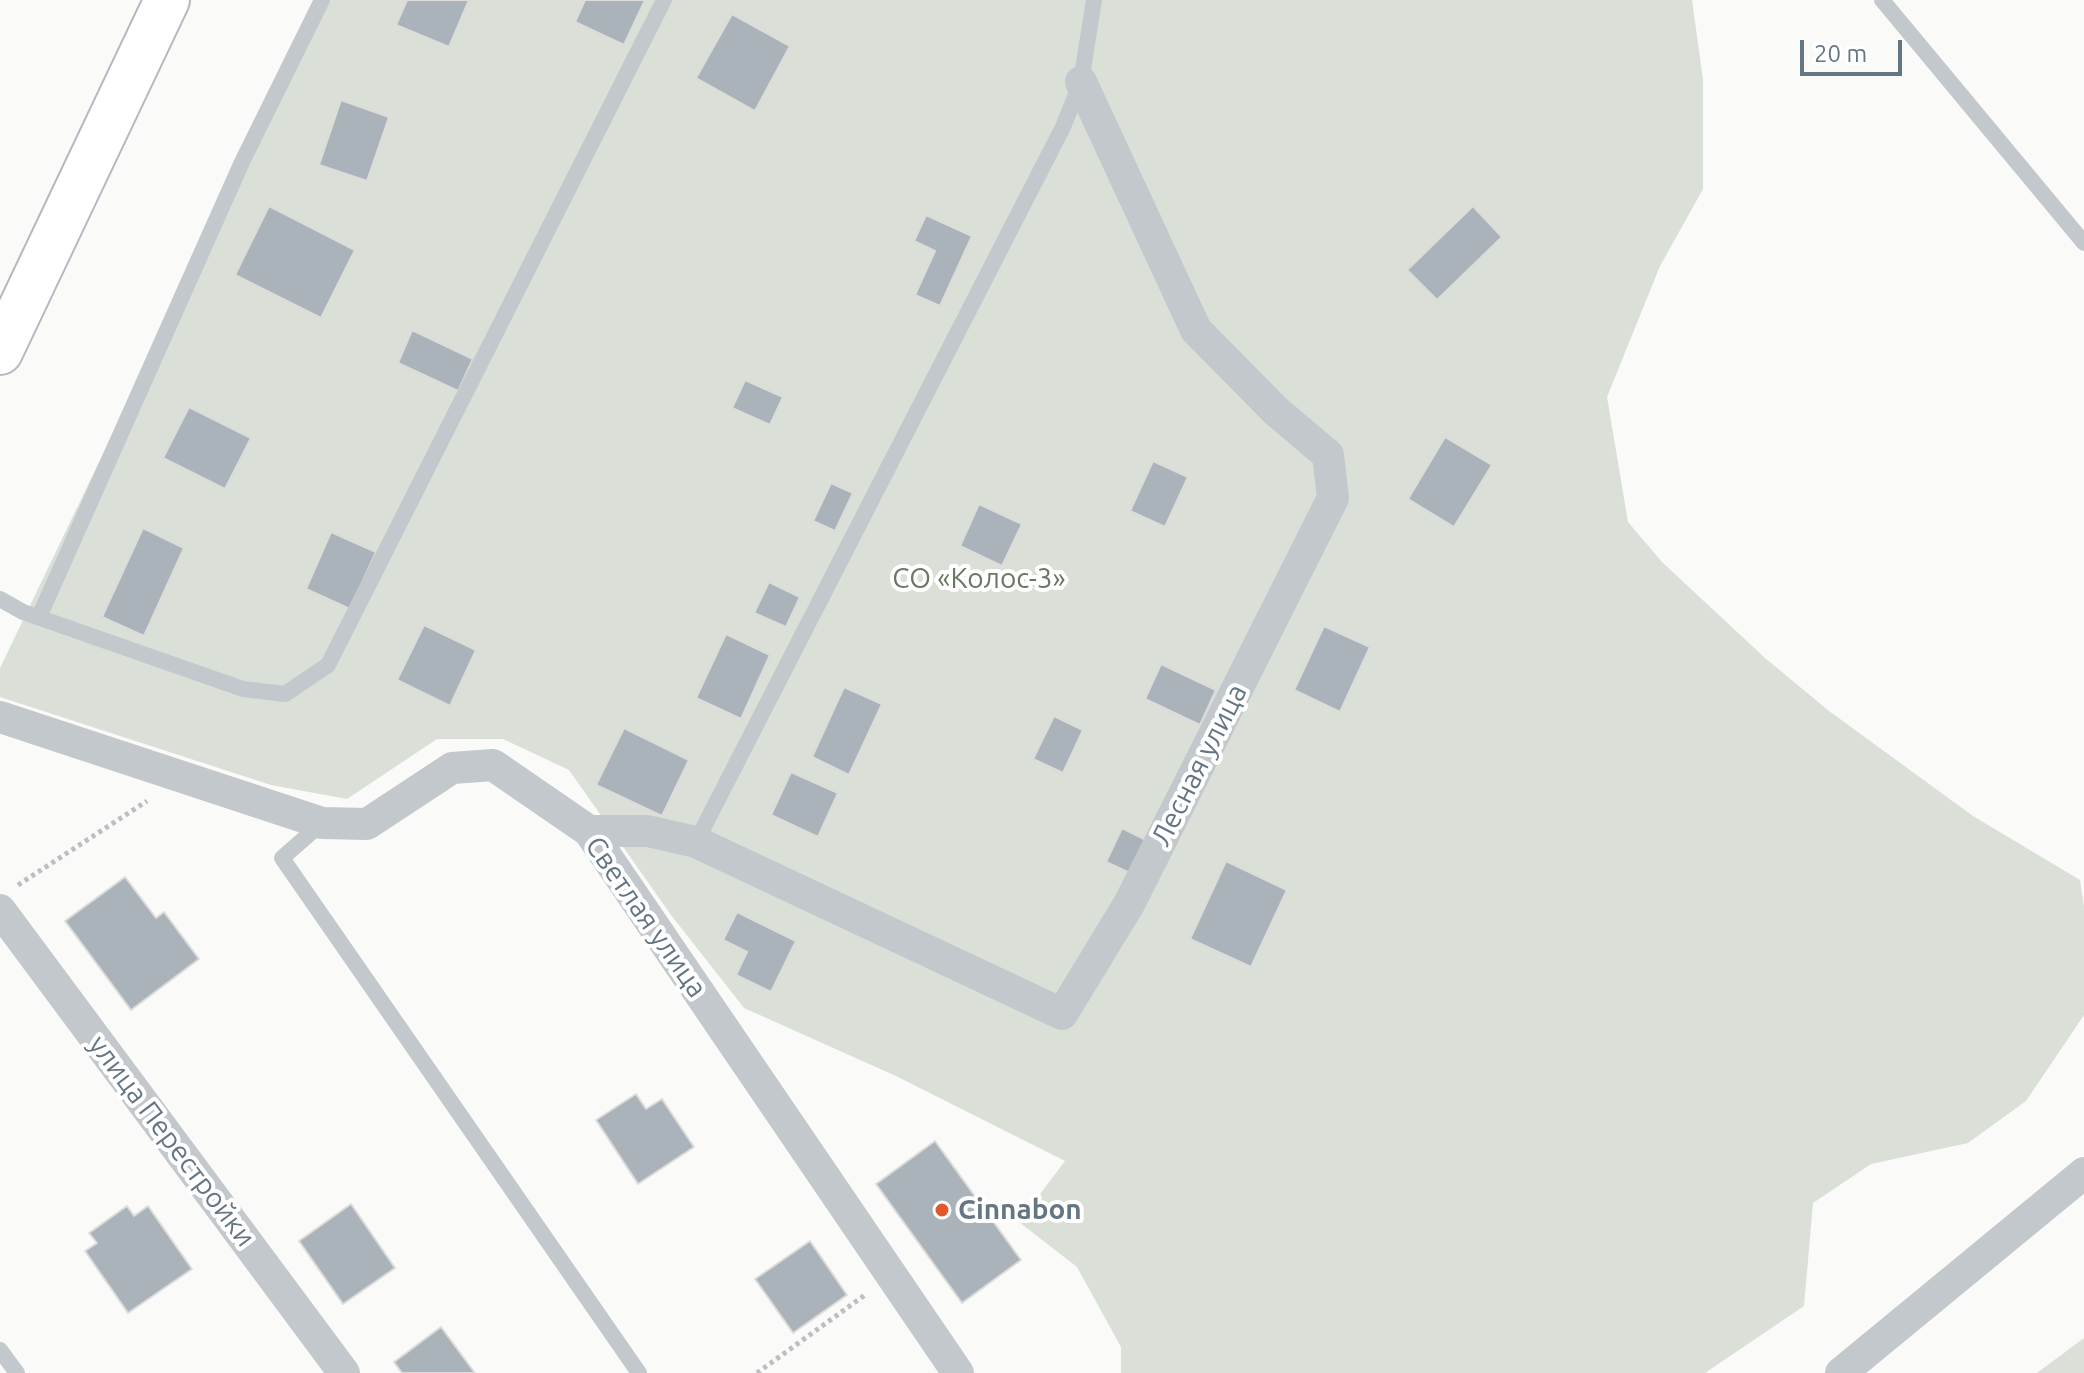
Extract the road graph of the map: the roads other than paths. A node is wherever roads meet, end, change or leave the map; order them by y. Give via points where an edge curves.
1 (167, 0) edge
2 (322, 0) edge
3 (664, 0) edge
4 (1094, 0) edge
5 (1882, 0) edge
6 (1081, 82) junction
7 (2084, 243) edge
8 (0, 352) edge
9 (0, 599) edge
10 (39, 617) junction
11 (0, 717) edge
12 (322, 823) junction
13 (589, 831) junction
14 (696, 842) junction
15 (6, 899) edge
16 (2084, 1173) edge
17 (0, 1350) edge
18 (17, 1373) edge
19 (344, 1373) edge
20 (639, 1373) edge
21 (958, 1373) edge
22 (1841, 1373) edge

1 - 8 street
2 - 10 lane via 242,162
3 - 10 lane via 328,665 285,694 243,689
4 - 6 lane
5 - 7 lane
6 - 14 lane via 1063,127
6 - 14 street, Лесная улица via 1196,330 1328,455 1333,498 1136,890 1062,1014
9 - 10 lane
11 - 12 street, Светлая улица
12 - 13 street, Светлая улица via 367,824 452,768 493,765
12 - 20 lane via 282,858
13 - 14 street, Лесная улица via 647,831
13 - 21 street, Светлая улица
15 - 19 street, улица Перестройки
16 - 22 street
17 - 18 lane

